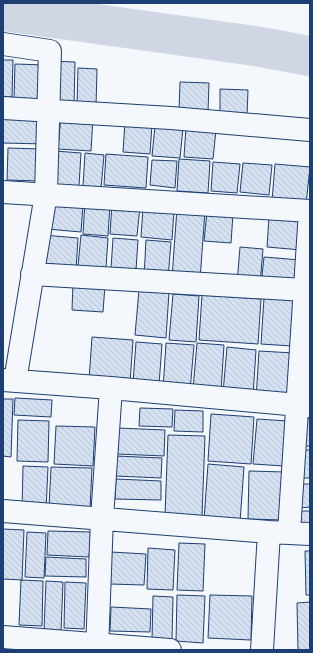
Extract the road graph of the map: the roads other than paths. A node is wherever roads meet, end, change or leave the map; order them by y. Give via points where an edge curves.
1 (3, 44) edge
2 (3, 108) edge
3 (48, 111) junction
4 (310, 130) edge
5 (3, 192) edge
6 (46, 194) junction
7 (310, 211) edge
8 (32, 274) junction
9 (305, 290) junction
10 (9, 381) edge
11 (111, 388) junction
12 (304, 406) edge
13 (3, 511) edge
14 (102, 518) junction
15 (289, 533) edge
16 (3, 637) edge
17 (97, 647) edge
18 (170, 650) edge
19 (262, 650) edge

1 - 3 street via 50,51
2 - 3 street
3 - 4 street
3 - 6 street
5 - 6 street
6 - 7 street
6 - 8 street
7 - 9 street
8 - 9 street
8 - 10 street
9 - 12 street
10 - 11 street
11 - 12 street
11 - 14 street
12 - 15 street
13 - 14 street
14 - 15 street
14 - 17 street
15 - 19 street
16 - 17 street
17 - 18 street

